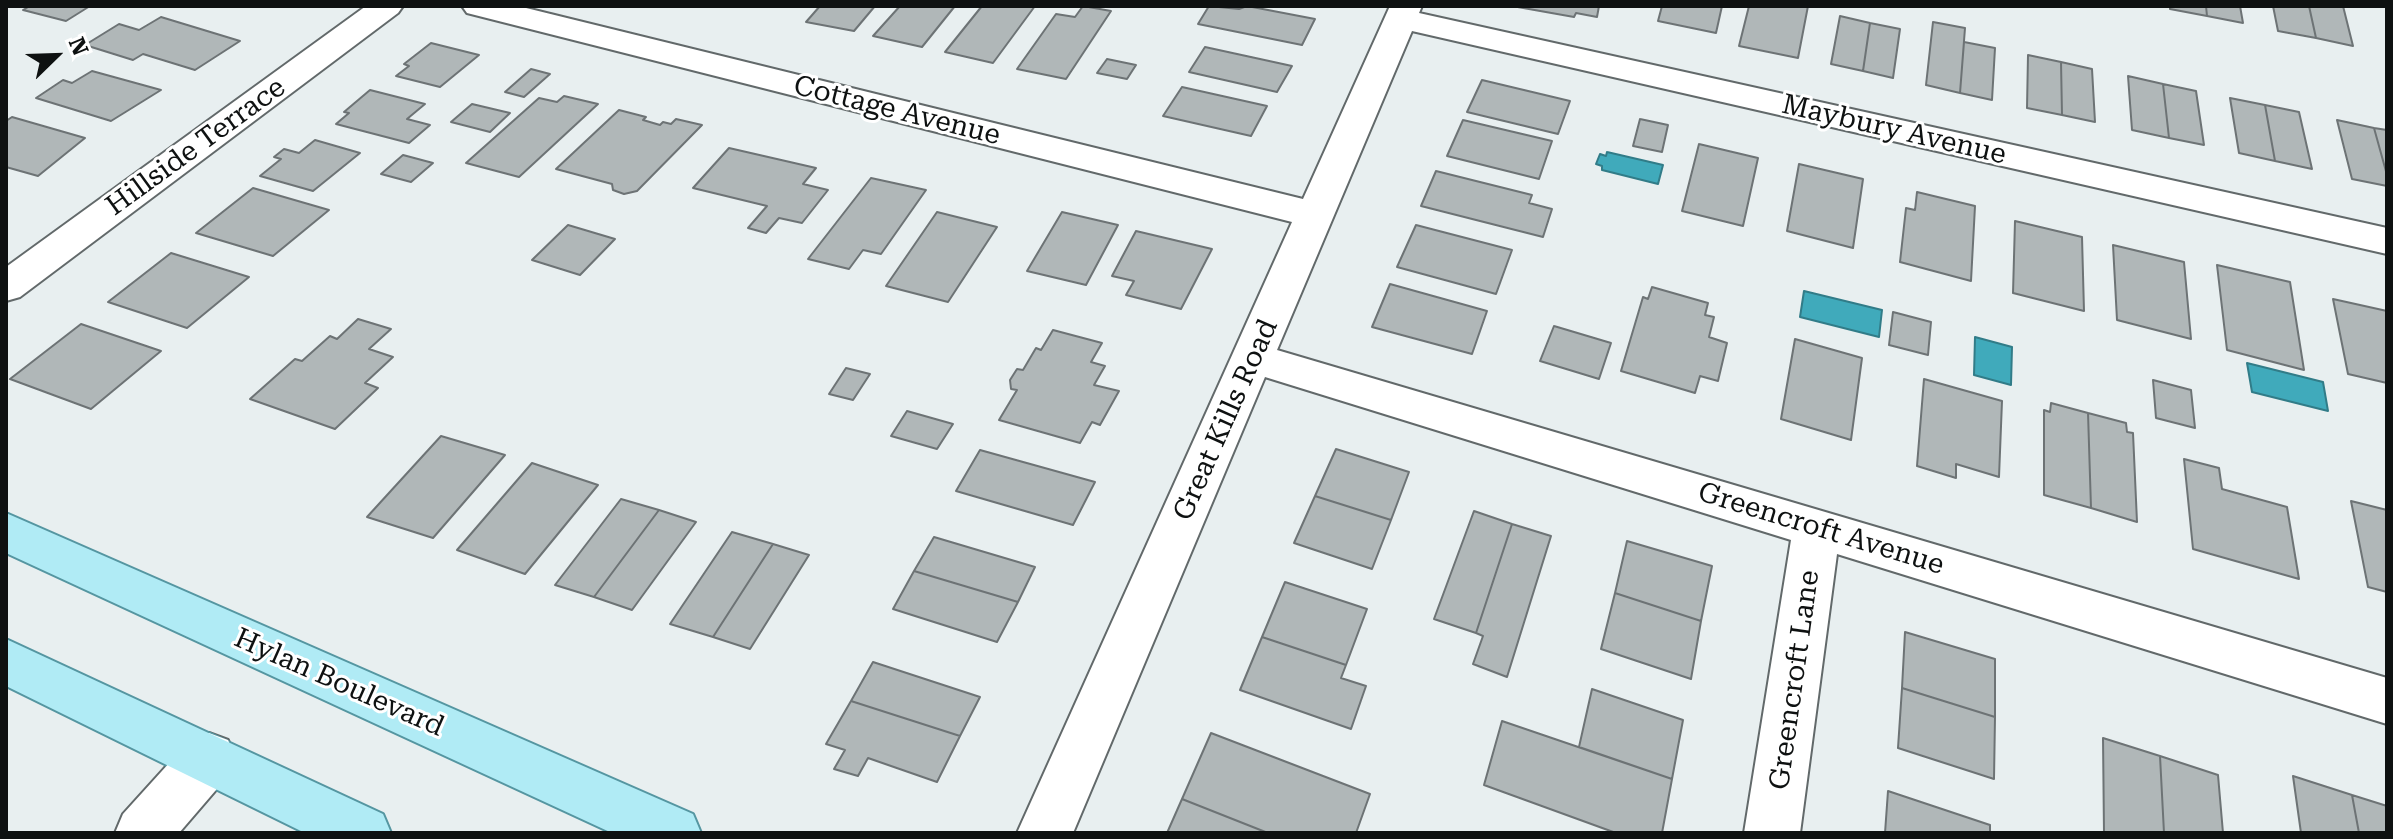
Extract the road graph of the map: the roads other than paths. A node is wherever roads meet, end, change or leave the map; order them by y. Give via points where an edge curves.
1 (387, 6) edge
2 (478, 6) edge
3 (1404, 13) edge
4 (1315, 215) junction
5 (2387, 241) edge
6 (6, 287) edge
7 (1253, 358) junction
8 (1817, 527) junction
9 (6, 532) edge
10 (6, 661) edge
11 (2387, 701) edge
12 (209, 758) junction
13 (143, 833) edge
14 (363, 833) edge
15 (673, 833) edge
16 (1045, 833) edge
17 (1772, 833) edge

1 - 6 street, Hillside Terrace
2 - 4 street, Cottage Avenue
3 - 4 street, Great Kills Road
3 - 5 street, Maybury Avenue
4 - 7 street, Great Kills Road
7 - 8 street, Greencroft Avenue
7 - 16 street, Great Kills Road
8 - 11 street, Greencroft Avenue
8 - 17 street, Greencroft Lane
9 - 15 main road, Hylan Boulevard
10 - 12 main road
12 - 13 street
12 - 14 main road

